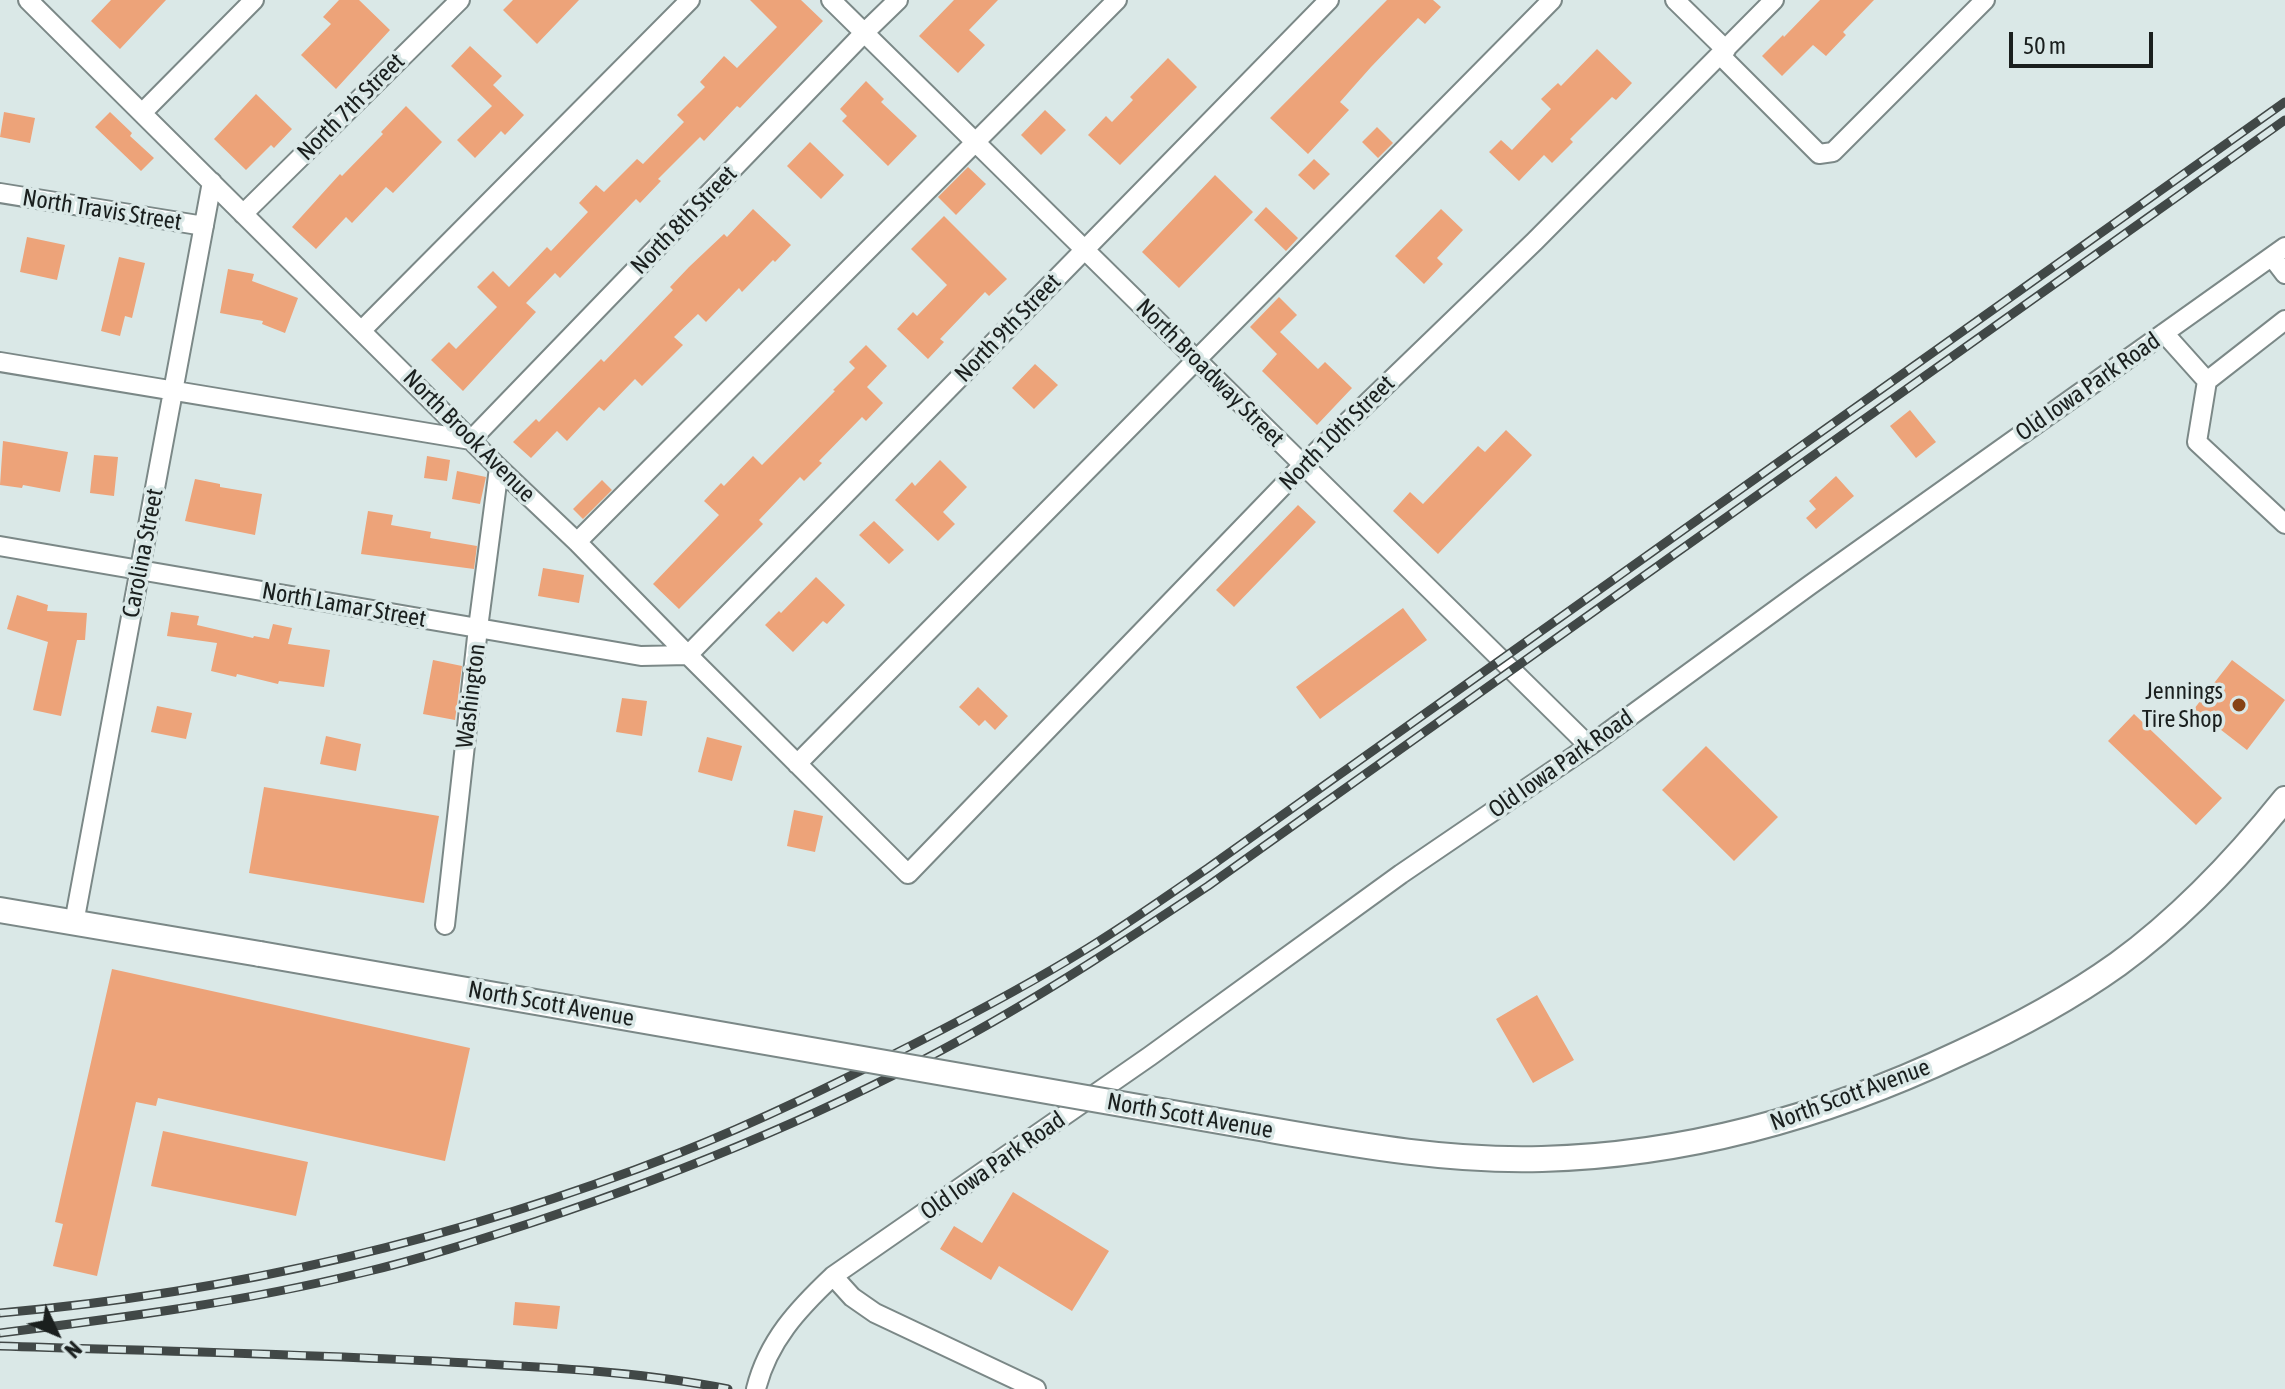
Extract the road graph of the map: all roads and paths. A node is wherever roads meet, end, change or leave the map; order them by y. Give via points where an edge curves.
1 (254, 0) edge
2 (460, 0) edge
3 (690, 0) edge
4 (831, 0) edge
5 (898, 0) edge
6 (1117, 0) edge
7 (1329, 0) edge
8 (1552, 0) edge
9 (1675, 0) edge
10 (1774, 0) edge
11 (1985, 0) edge
12 (36, 3) edge
13 (864, 33) junction
14 (1723, 53) junction
15 (142, 113) junction
16 (975, 143) junction
17 (212, 182) junction
18 (0, 193) edge
19 (243, 214) junction
20 (204, 226) junction
21 (1084, 250) junction
22 (2278, 252) edge
23 (2285, 274) edge
24 (2285, 320) edge
25 (362, 330) junction
26 (2164, 333) junction
27 (1197, 360) junction
28 (0, 362) edge
29 (2207, 381) junction
30 (173, 391) junction
31 (471, 440) junction
32 (1303, 465) junction
33 (499, 468) junction
34 (2285, 524) edge
35 (577, 542) junction
36 (0, 546) edge
37 (140, 569) junction
38 (478, 628) junction
39 (688, 655) junction
40 (1589, 746) junction
41 (797, 764) junction
42 (2285, 799) edge
43 (908, 874) joint
44 (0, 910) edge
45 (74, 923) junction
46 (445, 925) dead end
47 (833, 1276) junction
48 (756, 1389) edge
49 (1036, 1389) edge

1 - 15 street
2 - 19 street, North 7th Street
3 - 25 street
4 - 13 street, North Broadway Street
5 - 13 street, North 8th Street
6 - 16 street
7 - 21 street, North 9th Street
8 - 27 street
9 - 14 street
10 - 14 street, North 10th Street
11 - 14 street via 1833,152 1819,154
12 - 15 street, North Brook Avenue
13 - 16 street, North Broadway Street
13 - 31 street, North 8th Street
14 - 32 street, North 10th Street
15 - 17 street, North Brook Avenue
16 - 21 street, North Broadway Street
16 - 35 street
17 - 19 street, North Brook Avenue
17 - 20 street, Carolina Street
18 - 20 street, North Travis Street
19 - 25 street, North Brook Avenue
20 - 30 street, Carolina Street
21 - 27 street, North Broadway Street
21 - 39 street, North 9th Street
22 - 23 street
22 - 26 street, Old Iowa Park Road
24 - 29 street
25 - 31 street, North Brook Avenue
26 - 29 street
26 - 40 street, Old Iowa Park Road
27 - 32 street, North Broadway Street
27 - 41 street
28 - 30 street
29 - 34 street via 2197,442
30 - 31 street
30 - 37 street, Carolina Street
31 - 33 street, North Brook Avenue
32 - 40 street, North Broadway Street
32 - 43 street, North 10th Street
33 - 35 street, North Brook Avenue
33 - 38 street, Washington
35 - 39 street, North Brook Avenue
36 - 37 street, North Lamar Street
37 - 38 street, North Lamar Street
37 - 45 street, Carolina Street
38 - 39 street, North Lamar Street via 641,656
38 - 46 street, Washington
39 - 41 street, North Brook Avenue
40 - 47 street, Old Iowa Park Road
41 - 43 street, North Brook Avenue
42 - 45 main road, North Scott Avenue, bridge via 2189,904 2119,963 1999,1035 1898,1082 1775,1124 1706,1140 1541,1159 1371,1147
44 - 45 main road, North Scott Avenue
47 - 48 street, Old Iowa Park Road via 784,1327
47 - 49 street via 875,1313

